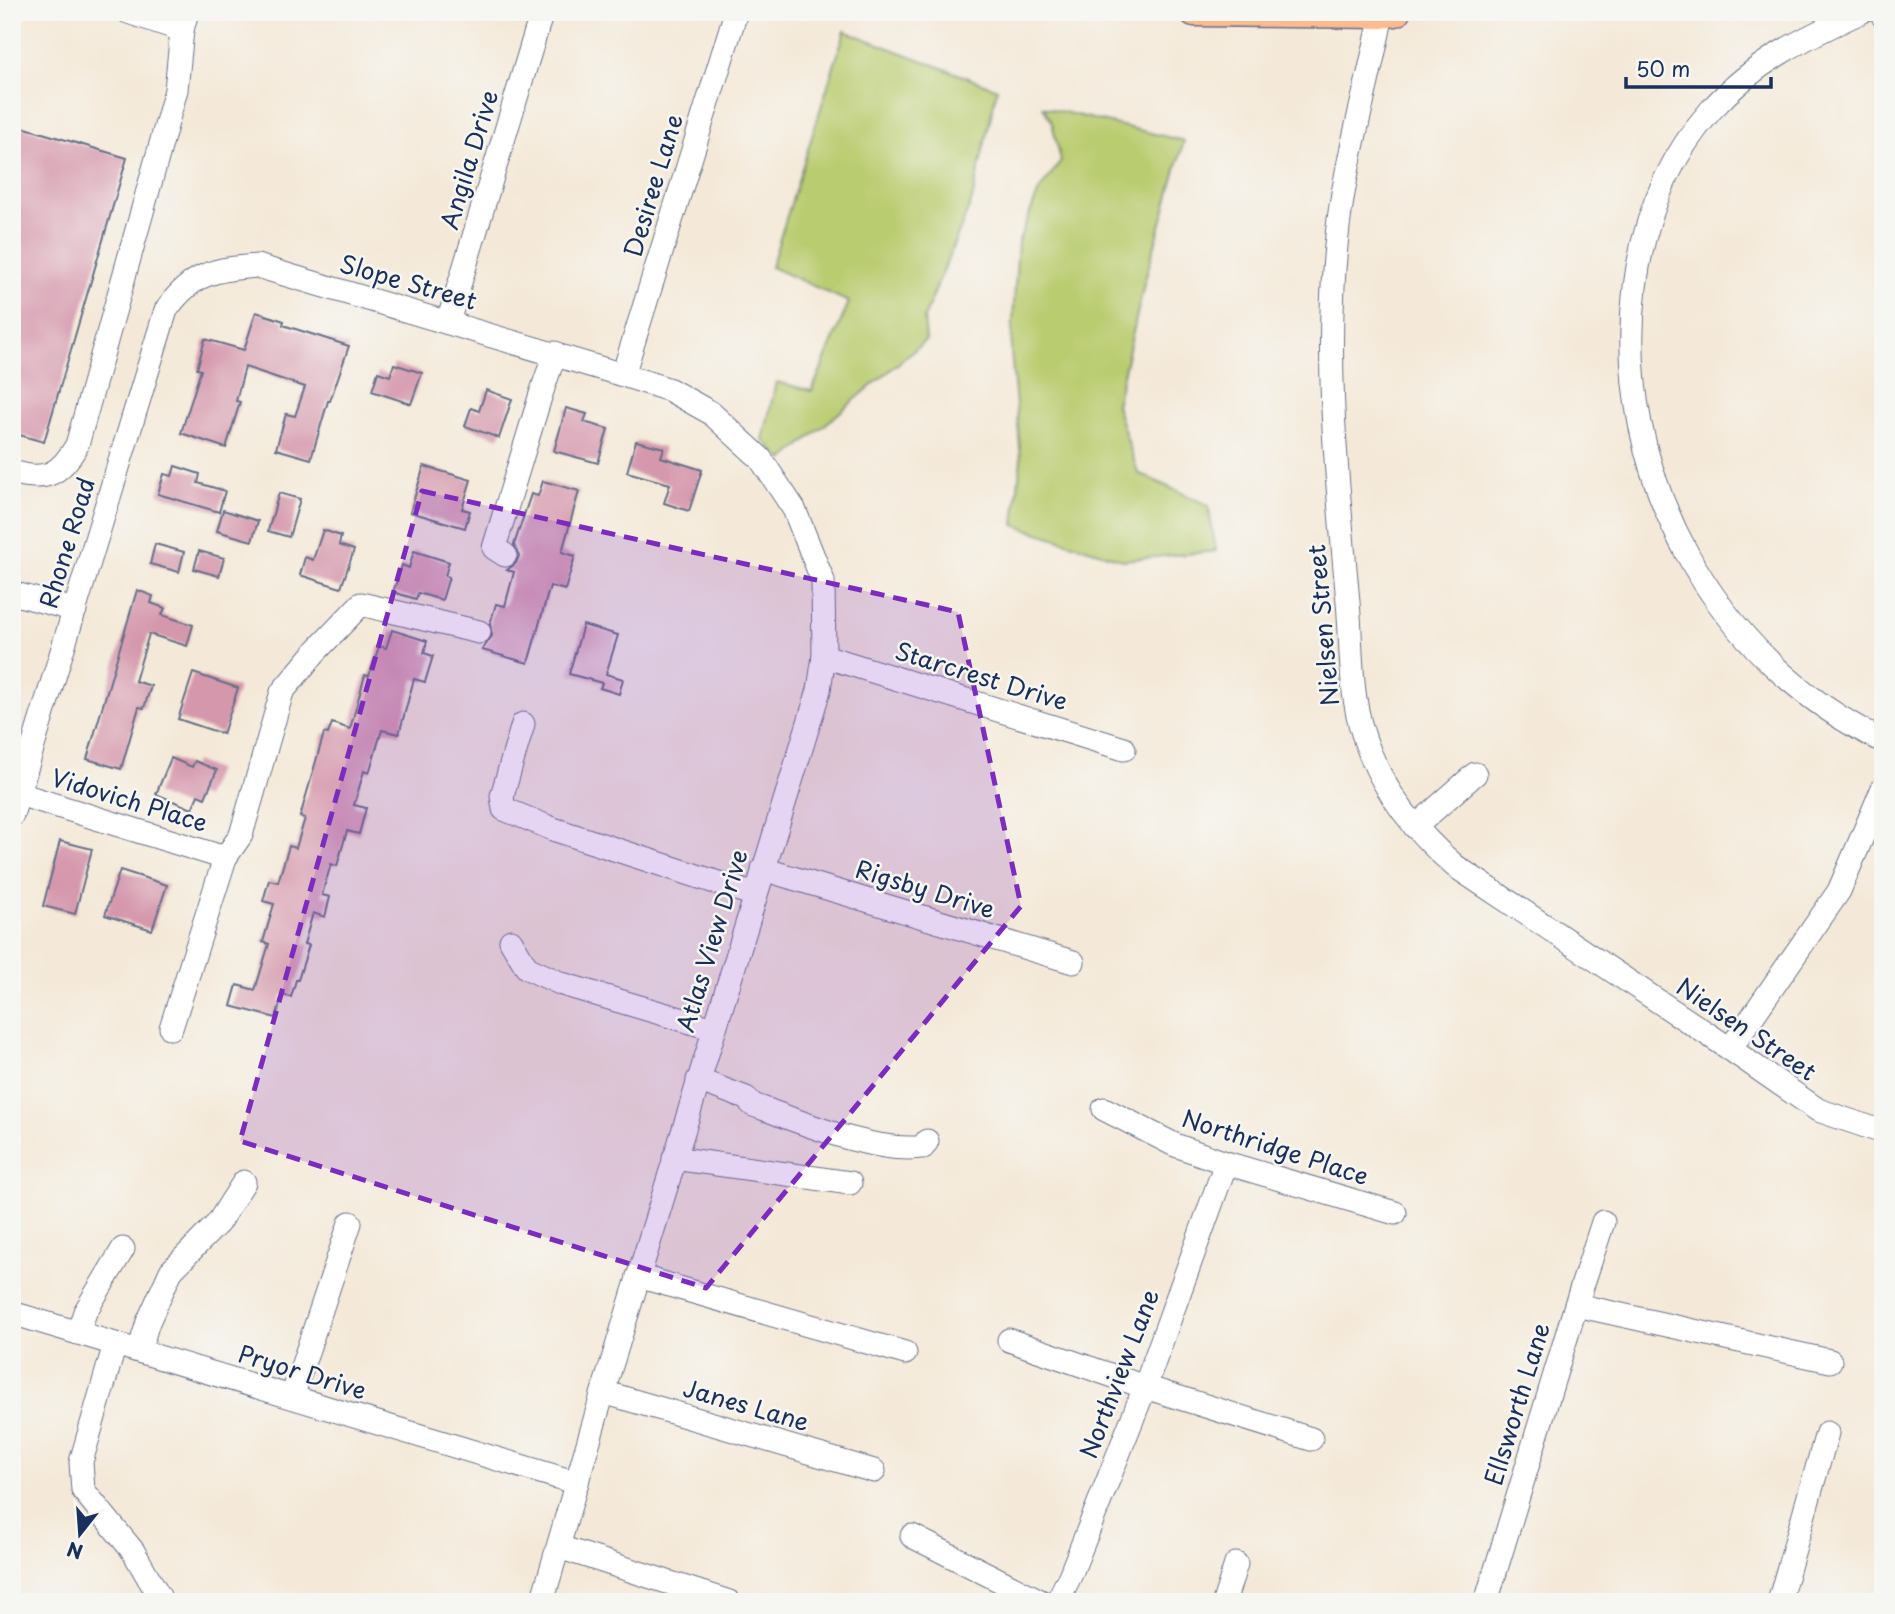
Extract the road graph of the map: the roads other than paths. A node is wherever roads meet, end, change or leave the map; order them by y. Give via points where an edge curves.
1 (128, 12) edge
2 (542, 12) edge
3 (736, 12) edge
4 (1194, 12) edge
5 (1861, 12) edge
6 (1389, 13) edge
7 (185, 21) edge
8 (180, 290) joint
9 (448, 323) junction
10 (555, 353) junction
11 (623, 375) junction
12 (12, 472) edge
13 (505, 555) dead end
14 (12, 593) edge
15 (75, 610) junction
16 (480, 632) dead end
17 (824, 656) junction
18 (523, 724) dead end
19 (1883, 741) edge
20 (1124, 749) dead end
21 (1475, 774) dead end
22 (1883, 788) edge
23 (16, 804) edge
24 (1415, 827) junction
25 (225, 858) junction
26 (763, 869) junction
27 (755, 895) junction
28 (511, 941) dead end
29 (1073, 962) dead end
30 (171, 1028) dead end
31 (714, 1029) junction
32 (1730, 1049) junction
33 (698, 1080) junction
34 (1104, 1109) dead end
35 (1883, 1132) edge
36 (927, 1141) dead end
37 (674, 1158) junction
38 (1226, 1163) junction
39 (244, 1182) dead end
40 (850, 1183) dead end
41 (1395, 1213) dead end
42 (1604, 1222) dead end
43 (350, 1223) dead end
44 (123, 1249) dead end
45 (638, 1276) junction
46 (1576, 1305) junction
47 (12, 1313) edge
48 (78, 1333) junction
49 (1009, 1340) dead end
50 (115, 1344) junction
51 (139, 1351) junction
52 (905, 1353) dead end
53 (1830, 1361) dead end
54 (1144, 1387) junction
55 (603, 1392) junction
56 (292, 1397) junction
57 (1827, 1433) dead end
58 (1311, 1439) dead end
59 (874, 1471) dead end
60 (577, 1483) junction
61 (912, 1536) dead end
62 (559, 1547) junction
63 (1236, 1564) dead end
64 (157, 1602) edge
65 (542, 1602) edge
66 (729, 1602) edge
67 (1042, 1602) edge
68 (1057, 1602) edge
69 (1224, 1602) edge
70 (1486, 1602) edge
71 (1779, 1602) edge

1 - 7 street
2 - 9 street, Angila Drive
3 - 11 street, Desiree Lane
4 - 6 main road
5 - 19 street via 1753,70 1693,132 1664,182 1644,236 1633,300 1632,355 1641,432 1659,495 1708,591 1779,671 1836,715
6 - 24 street, Nielsen Street via 1349,157 1338,227 1332,425 1354,702 1378,771
7 - 12 street via 176,90 77,445 50,474 31,477
8 - 9 street, Slope Street via 219,269 257,266
8 - 15 street, Rhone Road via 166,310
9 - 10 street, Slope Street
10 - 11 street, Slope Street
10 - 13 street via 494,548
11 - 17 street, Atlas View Drive via 670,390 711,413 760,458 794,509 822,581
14 - 15 street
15 - 23 street, Rhone Road
16 - 25 street via 361,604 282,692 241,835
17 - 20 street, Starcrest Drive
17 - 26 street, Atlas View Drive via 819,690
18 - 27 street via 502,796 504,809 553,830
21 - 24 street
22 - 32 street via 1839,891
23 - 25 street, Vidovich Place
24 - 32 street, Nielsen Street via 1455,866
25 - 30 street
26 - 27 street, Atlas View Drive
26 - 29 street, Rigsby Drive
27 - 31 street, Atlas View Drive
28 - 31 street via 527,968 562,984
31 - 33 street, Atlas View Drive
32 - 35 street, Nielsen Street via 1818,1110
33 - 36 street via 753,1105 859,1139 907,1150 923,1147
33 - 37 street, Atlas View Drive
34 - 38 street, Northridge Place via 1175,1145
37 - 40 street
37 - 45 street, Atlas View Drive
38 - 41 street, Northridge Place
38 - 54 street, Northview Lane
39 - 51 street via 218,1223 171,1271
42 - 46 street, Ellsworth Lane
43 - 56 street
44 - 48 street via 85,1312
45 - 52 street
45 - 55 street, Atlas View Drive
46 - 53 street
46 - 70 street, Ellsworth Lane
47 - 48 street, Pryor Drive
48 - 50 street, Pryor Drive
49 - 54 street
50 - 51 street, Pryor Drive
50 - 64 street via 81,1462 83,1490 133,1551 159,1597
51 - 56 street, Pryor Drive
54 - 58 street
54 - 68 street, Northview Lane
55 - 59 street, Janes Lane
55 - 60 street, Atlas View Drive
56 - 60 street, Pryor Drive
57 - 71 street
60 - 62 street, Atlas View Drive
61 - 67 street
62 - 65 street, Atlas View Drive
62 - 66 street
63 - 69 street

